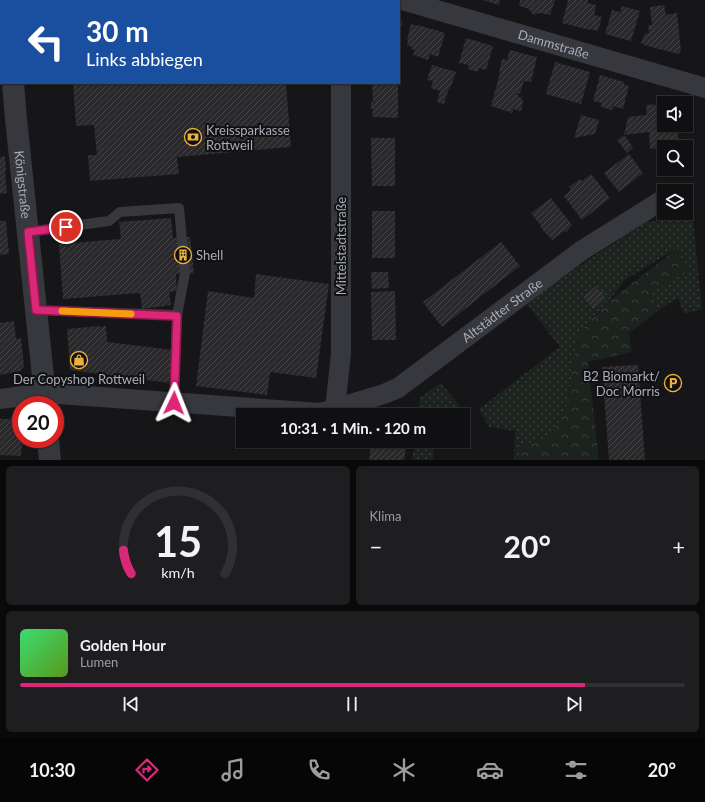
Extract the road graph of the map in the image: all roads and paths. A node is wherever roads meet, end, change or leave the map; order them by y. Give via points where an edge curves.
1 (402, 0) edge
2 (13, 84) edge
3 (341, 84) edge
4 (705, 88) edge
5 (657, 204) edge
6 (28, 232) junction
7 (36, 310) junction
8 (177, 316) junction
9 (45, 396) edge
10 (0, 399) edge
11 (12, 399) edge
12 (64, 400) edge
13 (174, 403) junction
14 (247, 408) edge
15 (334, 408) joint
16 (49, 448) edge
17 (50, 460) edge

1 - 4 street, Dammstraße
2 - 6 street, Königstraße
3 - 15 street, Mittelstadtstraße via 341,354
5 - 15 street, Altstädter Straße via 581,251 398,388
6 - 7 street, Königstraße
6 - 8 lane via 109,221 120,212 179,208 185,273
7 - 8 lane
7 - 9 street, Königstraße
8 - 13 lane
10 - 11 street, Altstädter Straße
12 - 13 street, Altstädter Straße
13 - 14 street, Altstädter Straße
16 - 17 street

